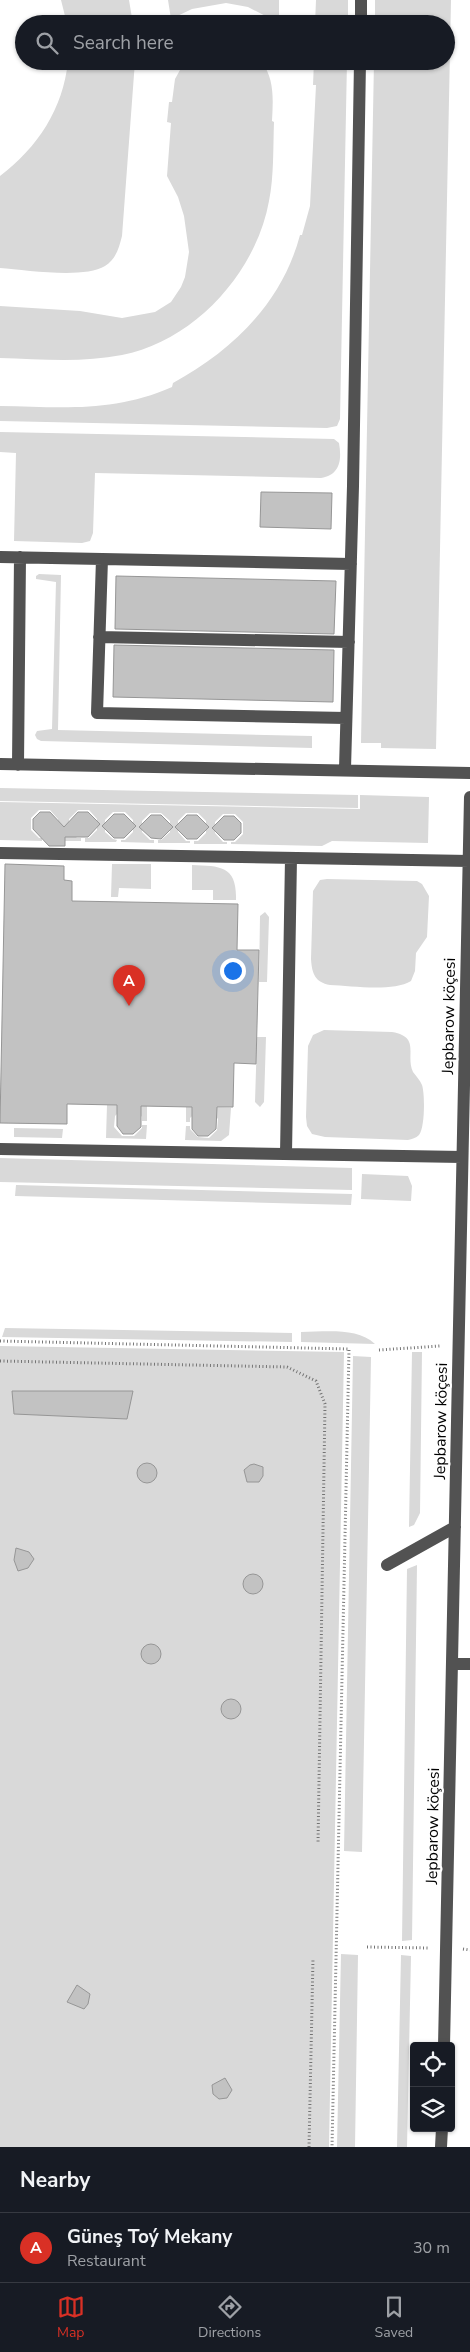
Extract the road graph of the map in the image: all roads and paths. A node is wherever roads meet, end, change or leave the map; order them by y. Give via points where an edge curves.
1 (361, 0) edge
2 (361, 15) edge
3 (360, 70) edge
4 (0, 557) edge
5 (20, 558) junction
6 (102, 559) junction
7 (351, 564) junction
8 (99, 637) junction
9 (348, 642) junction
10 (346, 718) junction
11 (0, 764) edge
12 (18, 765) junction
13 (344, 769) junction
14 (470, 773) edge
15 (470, 797) edge
16 (0, 853) edge
17 (291, 858) junction
18 (469, 861) junction
19 (468, 1013) edge
20 (466, 1143) edge
21 (0, 1149) edge
22 (286, 1154) junction
23 (462, 1157) junction
24 (0, 1342) edge
25 (459, 1345) junction
26 (379, 1350) dead end
27 (0, 1361) edge
28 (464, 1382) edge
29 (455, 1527) junction
30 (387, 1564) dead end
31 (452, 1664) junction
32 (470, 1664) edge
33 (318, 1844) dead end
34 (367, 1947) dead end
35 (446, 1949) junction
36 (470, 1950) edge
37 (313, 1958) dead end
38 (444, 2042) edge
39 (442, 2132) edge
40 (309, 2147) edge
41 (332, 2147) edge
42 (441, 2147) edge

1 - 2 street
3 - 7 street
4 - 5 street
5 - 6 street
5 - 12 street
6 - 7 street
6 - 8 street
7 - 9 street
8 - 9 street
8 - 10 street via 97,713
9 - 10 street
10 - 13 street
11 - 12 street
12 - 13 street
13 - 14 street
15 - 18 street, Jepbarow köçesi
16 - 17 street
17 - 18 street
17 - 22 street
18 - 19 street, Jepbarow köçesi
19 - 20 street, Jepbarow köçesi
20 - 23 street, Jepbarow köçesi
21 - 22 street
22 - 23 street
23 - 25 street, Jepbarow köçesi
24 - 41 path via 349,1349
25 - 26 path
25 - 28 street, Jepbarow köçesi
27 - 33 path via 288,1367 316,1381 325,1404
28 - 29 street, Jepbarow köçesi
29 - 30 street
29 - 31 street, Jepbarow köçesi
31 - 32 street
31 - 35 street, Jepbarow köçesi
34 - 35 path
35 - 36 path
35 - 38 street, Jepbarow köçesi
37 - 40 path
39 - 42 street

